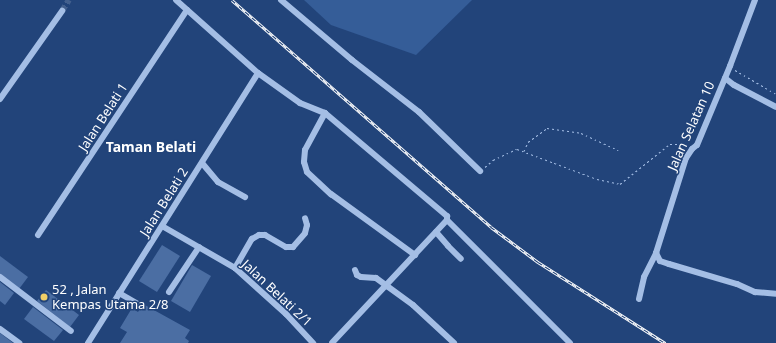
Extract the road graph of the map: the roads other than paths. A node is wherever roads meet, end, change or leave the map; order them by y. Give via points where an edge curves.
1 (176, 0) edge
2 (281, 0) edge
3 (755, 0) edge
4 (187, 10) junction
5 (62, 11) tunnel mouth
6 (258, 73) junction
7 (725, 78) junction
8 (0, 99) edge
9 (776, 107) edge
10 (325, 113) junction
11 (202, 163) junction
12 (480, 171) road end
13 (245, 198) dead end
14 (305, 218) dead end
15 (447, 220) junction
16 (162, 226) junction
17 (436, 232) junction
18 (38, 236) dead end
19 (199, 247) junction
20 (656, 253) junction
21 (415, 255) junction
22 (461, 259) dead end
23 (235, 268) junction
24 (355, 270) dead end
25 (0, 277) edge
26 (387, 286) junction
27 (169, 292) dead end
28 (119, 293) junction
29 (776, 294) edge
30 (639, 298) dead end
31 (138, 304) dead end
32 (0, 329) edge
33 (71, 331) dead end
34 (19, 343) edge
35 (88, 343) edge
36 (313, 343) edge
37 (332, 343) edge
38 (454, 343) edge
39 (570, 343) edge

1 - 4 street
2 - 12 street via 419,112
3 - 7 street, Jalan Selatan 10
4 - 6 street
4 - 18 street, Jalan Belati 1
5 - 8 street
6 - 10 street via 300,103
6 - 11 street, Jalan Belati 2
7 - 9 street
7 - 20 street, Jalan Selatan 10 via 697,145 686,158
10 - 15 street via 446,214
10 - 21 street via 305,150 304,162 307,172 331,194
11 - 13 street via 218,182
11 - 16 street, Jalan Belati 2
14 - 23 street via 305,232 293,247 259,234 252,239
15 - 17 street
15 - 39 street
16 - 19 street, Jalan Belati 2/1
16 - 28 street, Jalan Belati 2
17 - 21 street
17 - 22 street
19 - 23 street, Jalan Belati 2/1
19 - 27 street
20 - 29 street via 660,261 760,293
20 - 30 street, Jalan Selatan 10 via 644,277
21 - 26 street
23 - 36 street, Jalan Belati 2/1 via 286,314
24 - 26 street via 356,275 376,278
25 - 33 street
26 - 37 street
26 - 38 street via 413,305
28 - 31 street
28 - 35 street, Jalan Belati 2
32 - 34 street

